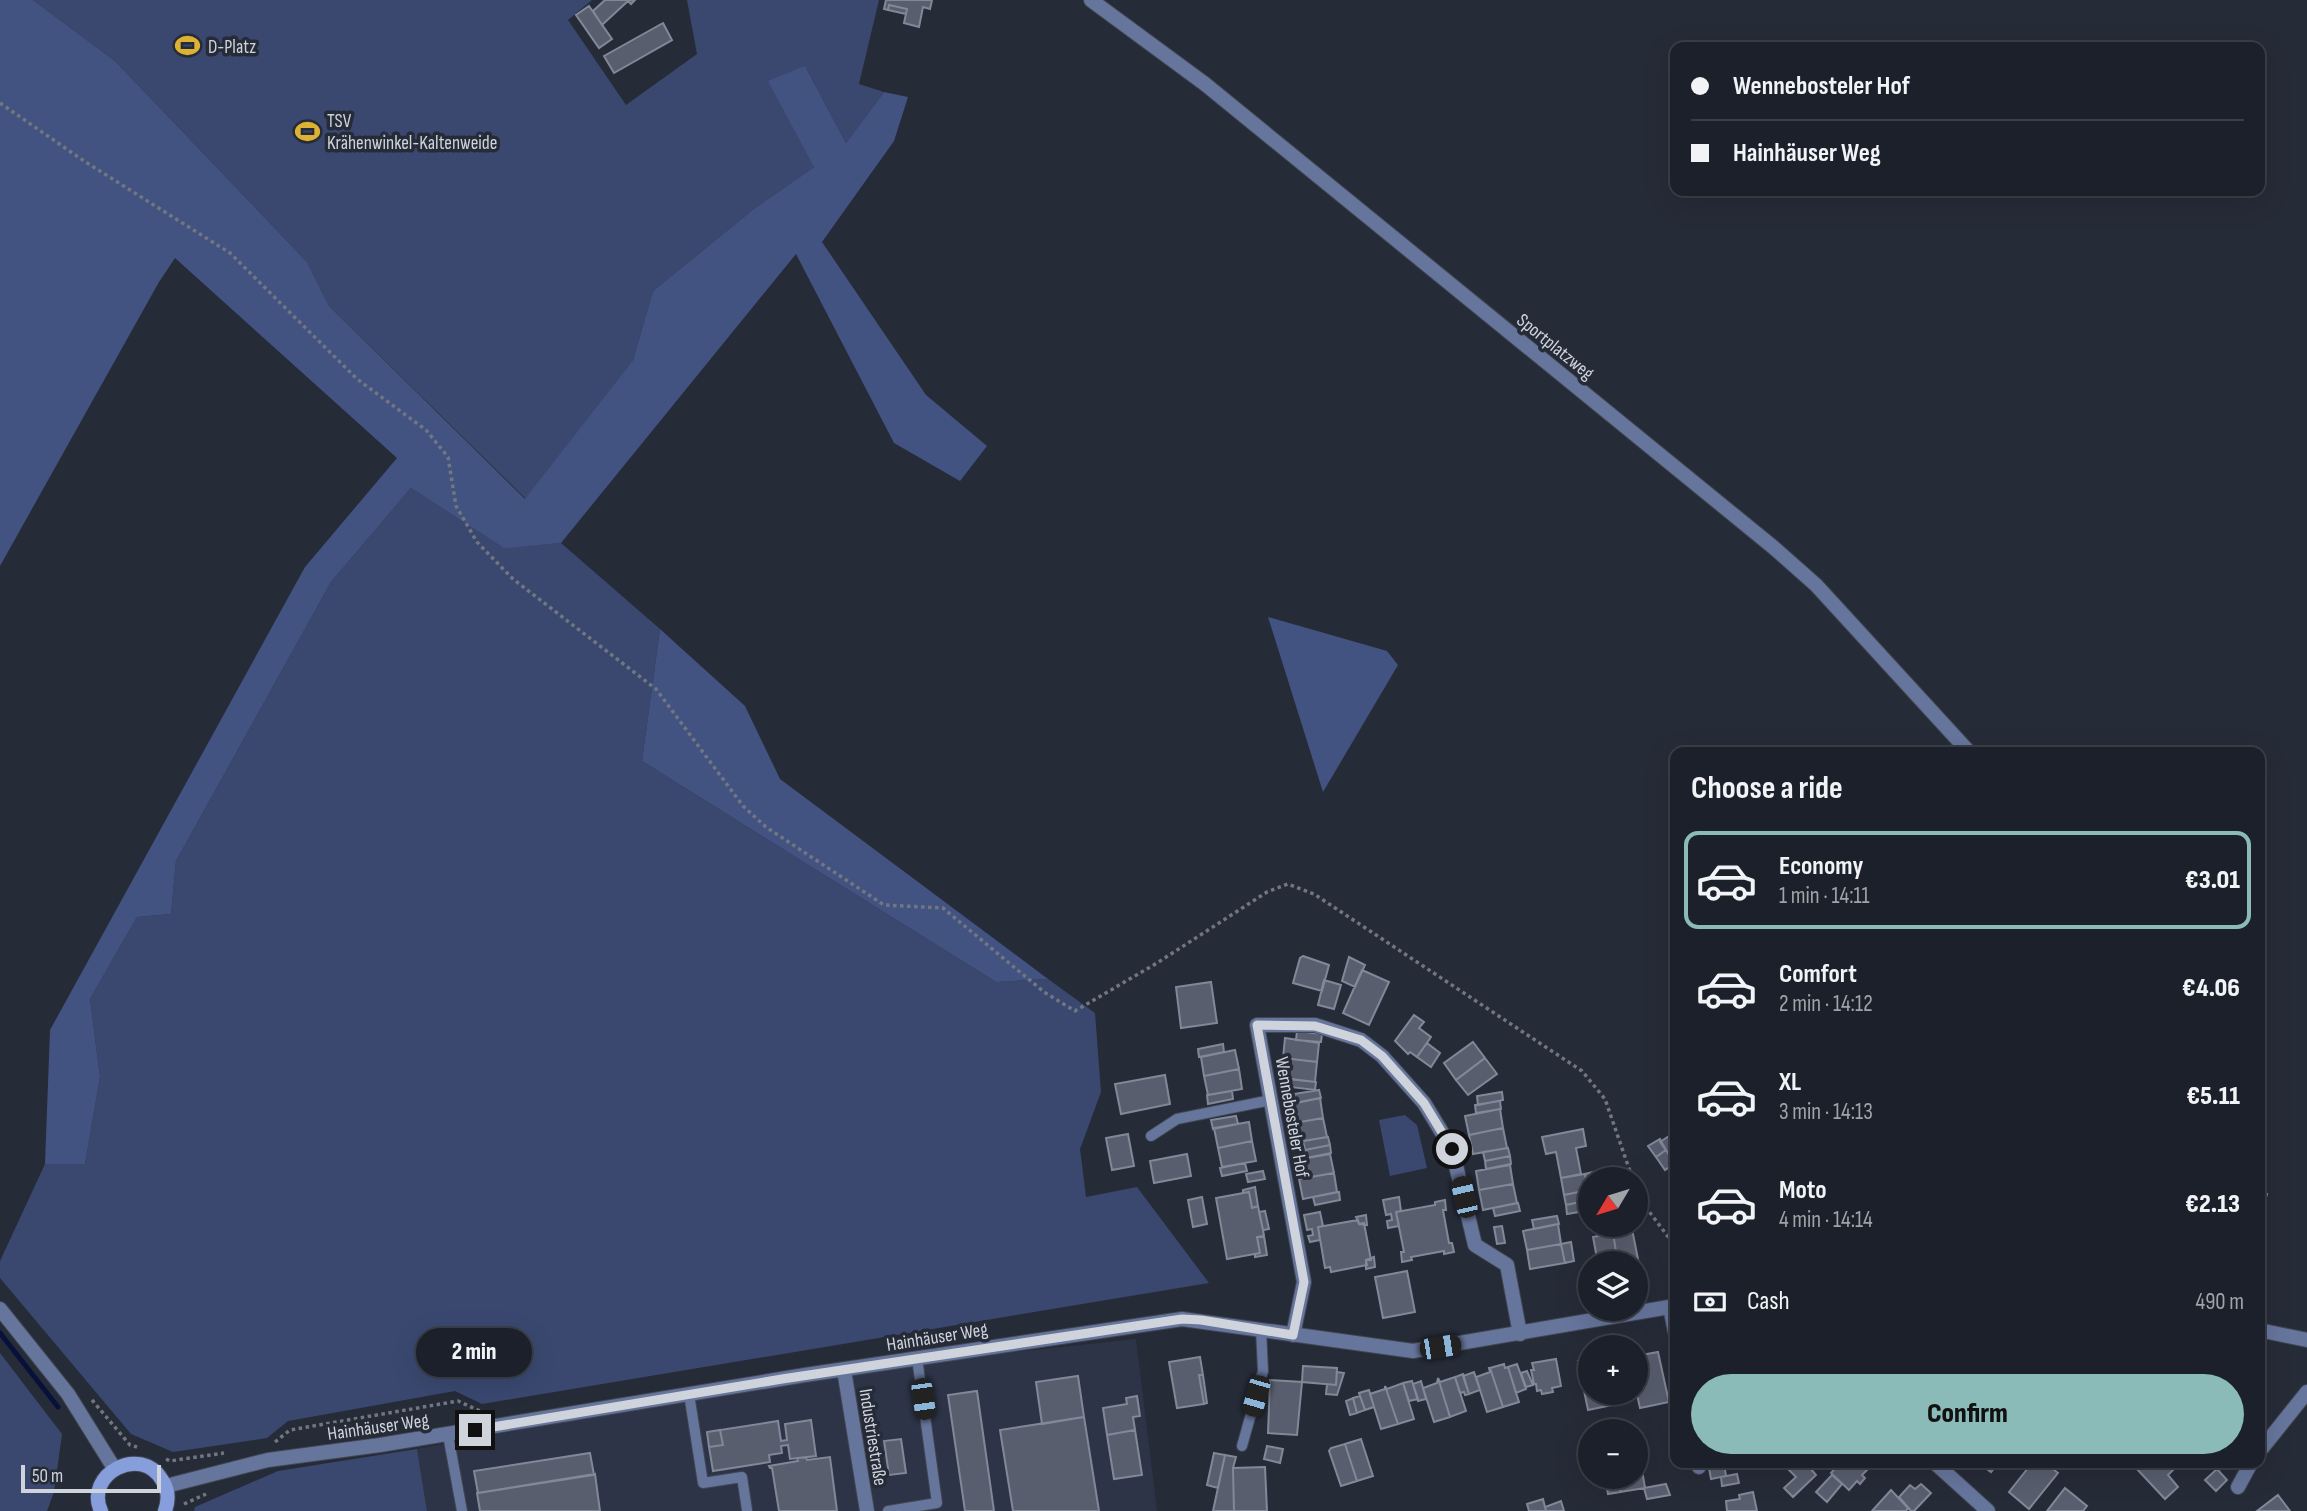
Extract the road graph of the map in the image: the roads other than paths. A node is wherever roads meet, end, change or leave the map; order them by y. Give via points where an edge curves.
1 (1091, 0) edge
2 (1964, 747) edge
3 (1271, 1100) junction
4 (1151, 1136) dead end
5 (1670, 1306) edge
6 (0, 1310) edge
7 (1261, 1329) junction
8 (2265, 1331) edge
9 (1520, 1334) junction
10 (1293, 1335) junction
11 (2307, 1340) edge
12 (917, 1358) junction
13 (844, 1370) junction
14 (2307, 1392) edge
15 (689, 1394) junction
16 (449, 1435) junction
17 (2265, 1444) edge
18 (1242, 1446) dead end
19 (114, 1468) junction
20 (1941, 1468) edge
21 (2248, 1468) edge
22 (166, 1486) junction
23 (2238, 1487) dead end
24 (747, 1510) edge
25 (101, 1511) edge
26 (165, 1511) edge
27 (462, 1511) edge
28 (867, 1511) edge
29 (888, 1511) edge
30 (1988, 1511) edge

1 - 2 street, Sportplatzweg via 1205,84 1773,547 1816,585
3 - 4 lane via 1177,1119
3 - 9 street, Wennebosteler Hof via 1257,1025 1315,1026 1361,1040 1382,1056 1424,1103 1452,1149 1475,1245 1507,1265
3 - 10 street, Wennebosteler Hof via 1304,1282
5 - 9 street, Hainhäuser Weg
6 - 19 street via 68,1394
7 - 10 street, Hainhäuser Weg
7 - 12 street, Hainhäuser Weg via 1182,1319
7 - 18 lane via 1263,1371
8 - 11 street
9 - 10 street, Hainhäuser Weg via 1413,1351
12 - 13 street, Hainhäuser Weg
12 - 29 lane via 937,1503
13 - 15 street, Hainhäuser Weg
13 - 28 street, Industriestraße
14 - 17 street
15 - 16 street, Hainhäuser Weg
15 - 24 lane via 703,1483 742,1477
16 - 22 street, Hainhäuser Weg via 268,1460
16 - 27 lane
19 - 22 street via 140,1463 159,1474
19 - 25 street via 99,1488
20 - 30 street
21 - 23 street
22 - 26 street

